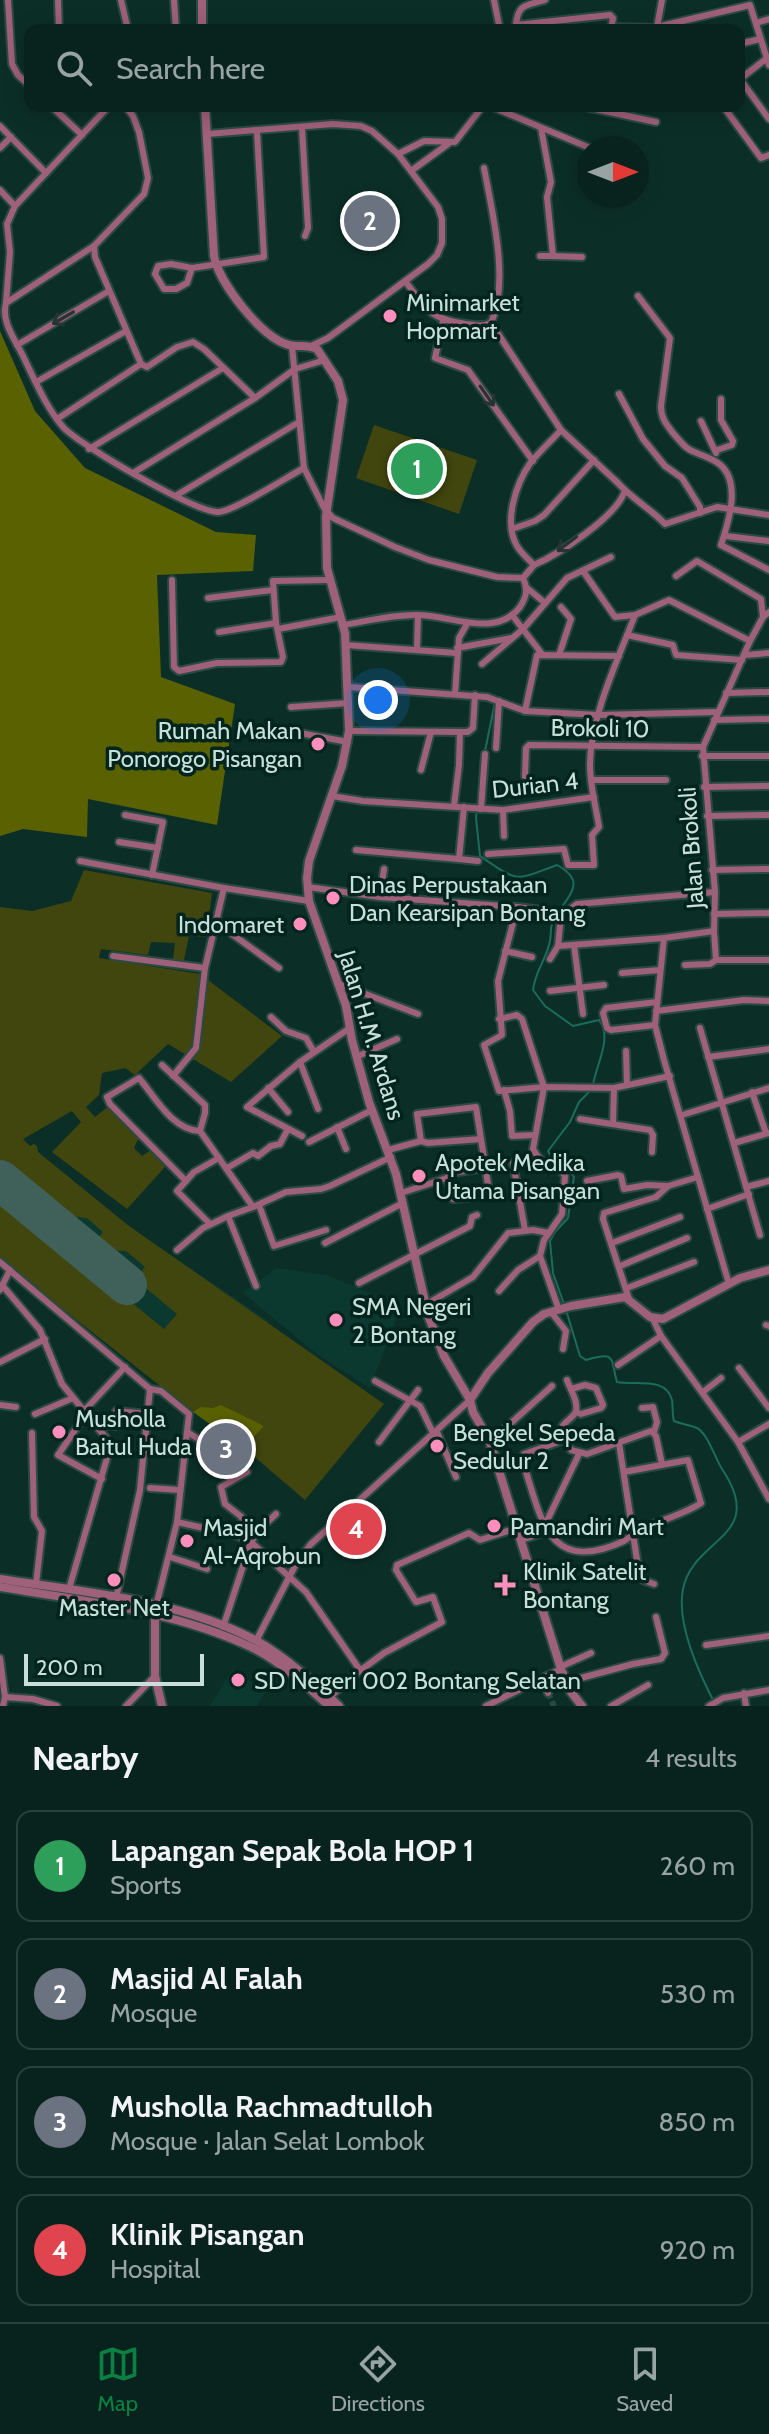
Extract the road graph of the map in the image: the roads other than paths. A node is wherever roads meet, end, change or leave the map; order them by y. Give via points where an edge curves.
1 (8, 0) edge
2 (58, 0) edge
3 (121, 0) edge
4 (174, 0) edge
5 (202, 0) edge
6 (494, 0) edge
7 (545, 0) edge
8 (662, 0) edge
9 (581, 19) junction
10 (769, 19) edge
11 (756, 23) junction
12 (59, 24) edge
13 (127, 24) edge
14 (176, 24) edge
15 (202, 24) edge
16 (499, 24) edge
17 (515, 24) edge
18 (539, 24) edge
19 (579, 24) edge
20 (612, 24) edge
21 (657, 24) edge
22 (671, 24) edge
23 (760, 39) junction
24 (745, 43) edge
25 (768, 60) edge
26 (745, 76) edge
27 (24, 80) edge
28 (745, 86) edge
29 (57, 112) edge
30 (103, 112) edge
31 (130, 112) edge
32 (205, 112) edge
33 (477, 112) edge
34 (504, 112) edge
35 (604, 112) edge
36 (727, 112) edge
37 (769, 119) edge
38 (656, 122) dead end
39 (0, 126) edge
40 (302, 128) junction
41 (541, 128) junction
42 (257, 132) junction
43 (207, 134) junction
44 (82, 135) junction
45 (11, 137) junction
46 (577, 143) edge
47 (448, 144) junction
48 (0, 148) edge
49 (398, 154) junction
50 (769, 155) edge
51 (484, 168) dead end
52 (411, 171) junction
53 (46, 173) junction
54 (0, 190) edge
55 (15, 206) junction
56 (4, 224) edge
57 (305, 236) dead end
58 (94, 246) junction
59 (540, 256) dead end
60 (553, 256) junction
61 (582, 257) dead end
62 (216, 264) junction
63 (192, 268) junction
64 (405, 281) junction
65 (109, 291) junction
66 (638, 296) dead end
67 (6, 303) junction
68 (443, 321) junction
69 (491, 323) junction
70 (126, 331) junction
71 (17, 345) junction
72 (292, 346) junction
73 (311, 346) junction
74 (325, 360) junction
75 (141, 364) junction
76 (223, 368) junction
77 (295, 369) junction
78 (36, 382) junction
79 (619, 394) dead end
80 (255, 398) junction
81 (721, 399) dead end
82 (57, 419) junction
83 (701, 421) dead end
84 (299, 422) junction
85 (561, 430) junction
86 (89, 449) junction
87 (717, 450) junction
88 (594, 460) junction
89 (714, 460) junction
90 (533, 461) junction
91 (304, 468) junction
92 (133, 473) junction
93 (624, 493) junction
94 (177, 495) junction
95 (721, 508) junction
96 (326, 511) junction
97 (700, 513) junction
98 (769, 515) edge
99 (512, 529) junction
100 (726, 536) junction
101 (769, 541) edge
102 (611, 557) dead end
103 (534, 565) junction
104 (769, 570) edge
105 (583, 571) junction
106 (676, 576) dead end
107 (523, 578) junction
108 (172, 580) dead end
109 (329, 580) junction
110 (527, 588) junction
111 (273, 590) junction
112 (208, 598) dead end
113 (545, 603) junction
114 (561, 607) dead end
115 (766, 614) edge
116 (418, 615) junction
117 (512, 615) junction
118 (635, 615) junction
119 (342, 621) junction
120 (467, 624) junction
121 (277, 626) junction
122 (523, 629) junction
123 (219, 632) dead end
124 (627, 635) junction
125 (515, 637) junction
126 (750, 641) junction
127 (346, 645) junction
128 (417, 649) junction
129 (457, 651) junction
130 (769, 653) edge
131 (542, 654) junction
132 (559, 655) junction
133 (619, 656) junction
134 (743, 658) junction
135 (482, 664) dead end
136 (349, 687) junction
137 (769, 692) edge
138 (726, 693) junction
139 (455, 694) junction
140 (477, 695) junction
141 (499, 701) junction
142 (349, 703) junction
143 (291, 707) dead end
144 (525, 711) junction
145 (717, 712) junction
146 (599, 715) junction
147 (769, 719) edge
148 (714, 720) junction
149 (349, 731) junction
150 (431, 732) junction
151 (460, 732) junction
152 (300, 733) dead end
153 (348, 742) junction
154 (591, 747) junction
155 (703, 747) junction
156 (496, 748) dead end
157 (485, 754) dead end
158 (702, 756) junction
159 (769, 756) edge
160 (421, 770) dead end
161 (525, 776) dead end
162 (591, 780) junction
163 (666, 780) dead end
164 (769, 786) edge
165 (704, 787) junction
166 (332, 796) junction
167 (594, 797) junction
168 (454, 806) junction
169 (464, 807) junction
170 (479, 809) junction
171 (503, 810) junction
172 (125, 815) dead end
173 (769, 815) edge
174 (707, 816) junction
175 (504, 836) dead end
176 (119, 842) dead end
177 (158, 848) junction
178 (356, 850) dead end
179 (488, 854) dead end
180 (459, 859) junction
181 (80, 861) dead end
182 (478, 861) dead end
183 (384, 869) dead end
184 (769, 869) edge
185 (712, 870) junction
186 (152, 875) junction
187 (308, 887) junction
188 (224, 888) junction
189 (715, 892) junction
190 (380, 897) junction
191 (309, 901) junction
192 (517, 907) junction
193 (769, 913) edge
194 (558, 914) junction
195 (714, 914) junction
196 (214, 921) junction
197 (714, 931) junction
198 (664, 938) junction
199 (574, 945) junction
200 (558, 946) junction
201 (505, 951) junction
202 (113, 956) dead end
203 (532, 957) dead end
204 (550, 959) dead end
205 (716, 960) junction
206 (769, 960) edge
207 (685, 965) dead end
208 (205, 968) junction
209 (279, 968) dead end
210 (660, 970) junction
211 (622, 973) dead end
212 (337, 983) junction
213 (604, 985) dead end
214 (580, 988) junction
215 (550, 991) dead end
216 (769, 1001) edge
217 (657, 1002) junction
218 (656, 1011) junction
219 (418, 1014) dead end
220 (583, 1014) dead end
221 (271, 1017) dead end
222 (499, 1019) junction
223 (655, 1025) junction
224 (350, 1028) junction
225 (700, 1028) dead end
226 (397, 1039) dead end
227 (769, 1049) edge
228 (626, 1051) dead end
229 (314, 1052) junction
230 (356, 1057) junction
231 (708, 1057) junction
232 (300, 1062) junction
233 (162, 1065) dead end
234 (173, 1076) junction
235 (670, 1076) junction
236 (627, 1085) junction
237 (544, 1087) junction
238 (268, 1088) junction
239 (614, 1088) junction
240 (769, 1088) edge
241 (502, 1090) junction
242 (752, 1092) junction
243 (723, 1102) junction
244 (318, 1109) dead end
245 (372, 1110) junction
246 (288, 1112) dead end
247 (682, 1115) junction
248 (580, 1119) dead end
249 (613, 1124) junction
250 (337, 1127) junction
251 (288, 1129) junction
252 (200, 1131) junction
253 (767, 1133) edge
254 (535, 1135) junction
255 (302, 1136) dead end
256 (481, 1139) junction
257 (421, 1141) junction
258 (309, 1142) dead end
259 (734, 1143) junction
260 (346, 1149) dead end
261 (652, 1152) dead end
262 (390, 1153) junction
263 (219, 1158) junction
264 (513, 1163) dead end
265 (227, 1168) junction
266 (485, 1168) junction
267 (698, 1177) junction
268 (447, 1178) junction
269 (186, 1181) junction
270 (587, 1181) dead end
271 (769, 1181) edge
272 (668, 1186) junction
273 (748, 1190) junction
274 (402, 1198) junction
275 (256, 1206) junction
276 (707, 1209) junction
277 (477, 1215) dead end
278 (228, 1216) junction
279 (680, 1217) dead end
280 (210, 1224) junction
281 (326, 1230) dead end
282 (525, 1230) junction
283 (549, 1233) junction
284 (760, 1235) dead end
285 (687, 1238) dead end
286 (325, 1243) dead end
287 (612, 1243) junction
288 (177, 1250) dead end
289 (413, 1254) junction
290 (540, 1256) junction
291 (0, 1262) edge
292 (694, 1262) dead end
293 (620, 1266) junction
294 (10, 1270) junction
295 (769, 1270) edge
296 (359, 1283) dead end
297 (729, 1284) junction
298 (256, 1286) dead end
299 (1, 1288) edge
300 (627, 1288) junction
301 (499, 1291) dead end
302 (629, 1299) junction
303 (425, 1305) junction
304 (561, 1309) junction
305 (653, 1319) junction
306 (661, 1336) junction
307 (45, 1339) junction
308 (563, 1349) dead end
309 (0, 1362) edge
310 (618, 1365) dead end
311 (125, 1367) junction
312 (739, 1368) dead end
313 (721, 1378) dead end
314 (567, 1380) dead end
315 (375, 1381) dead end
316 (552, 1386) dead end
317 (150, 1389) junction
318 (571, 1389) junction
319 (418, 1390) dead end
320 (703, 1392) junction
321 (73, 1398) junction
322 (470, 1400) junction
323 (410, 1401) junction
324 (0, 1405) edge
325 (16, 1407) dead end
326 (642, 1408) dead end
327 (769, 1408) edge
328 (116, 1411) dead end
329 (85, 1412) junction
330 (576, 1412) junction
331 (35, 1414) dead end
332 (148, 1414) junction
333 (769, 1424) edge
334 (96, 1426) junction
335 (120, 1426) dead end
336 (187, 1432) junction
337 (654, 1432) junction
338 (32, 1433) dead end
339 (436, 1433) junction
340 (564, 1440) junction
341 (379, 1442) dead end
342 (490, 1442) junction
343 (738, 1442) junction
344 (619, 1443) junction
345 (579, 1454) junction
346 (662, 1464) junction
347 (247, 1472) dead end
348 (624, 1472) junction
349 (456, 1477) dead end
350 (102, 1479) junction
351 (230, 1480) junction
352 (150, 1488) dead end
353 (180, 1490) junction
354 (769, 1499) edge
355 (276, 1514) dead end
356 (243, 1518) junction
357 (177, 1522) junction
358 (331, 1528) junction
359 (260, 1529) junction
360 (545, 1529) junction
361 (633, 1532) junction
362 (235, 1535) junction
363 (519, 1535) junction
364 (251, 1542) junction
365 (355, 1548) dead end
366 (170, 1557) junction
367 (207, 1569) dead end
368 (288, 1578) junction
369 (0, 1579) edge
370 (36, 1584) junction
371 (654, 1584) dead end
372 (0, 1587) edge
373 (69, 1589) junction
374 (116, 1598) junction
375 (156, 1611) junction
376 (656, 1617) dead end
377 (223, 1627) junction
378 (769, 1636) edge
379 (256, 1641) junction
380 (706, 1645) dead end
381 (591, 1653) dead end
382 (0, 1658) edge
383 (560, 1668) junction
384 (360, 1670) junction
385 (155, 1676) junction
386 (542, 1678) junction
387 (566, 1682) junction
388 (648, 1685) dead end
389 (769, 1690) edge
390 (548, 1693) tunnel mouth
391 (744, 1693) junction
392 (5, 1697) junction
393 (329, 1702) edge
394 (578, 1705) edge
395 (3, 1706) edge
396 (57, 1706) edge
397 (126, 1706) edge
398 (162, 1706) edge
399 (339, 1706) edge
400 (486, 1706) edge
401 (611, 1706) edge
402 (709, 1706) edge
403 (746, 1706) edge

1 - 27 street via 12,64
2 - 12 street
3 - 13 street
4 - 14 street
5 - 15 street
6 - 16 street
7 - 17 street via 520,8
8 - 21 street
9 - 18 street
9 - 19 street
9 - 20 street via 611,15
10 - 11 street
11 - 22 street via 747,4
11 - 23 street
23 - 24 street
23 - 25 street
25 - 26 street
28 - 37 street
29 - 44 street
30 - 44 street
31 - 58 street via 139,132 147,187
32 - 43 street
33 - 47 street
34 - 41 street
35 - 38 street
36 - 50 street via 761,158
39 - 45 street
40 - 42 street
40 - 49 street via 361,126
40 - 57 street
41 - 46 street
41 - 60 street via 551,182 547,197
42 - 43 street
42 - 62 street via 264,257
43 - 62 street
44 - 53 street
45 - 48 street
45 - 53 street
47 - 49 street via 424,141
47 - 52 street
49 - 52 street
51 - 69 street via 498,254
52 - 64 street via 438,207 444,231 437,255
53 - 55 street
54 - 55 street
55 - 56 street
56 - 67 street via 10,252
58 - 65 street
58 - 67 street
59 - 60 street
60 - 61 street
62 - 63 street
62 - 72 street via 264,332
63 - 63 street via 162,264 155,274 164,289 176,289 187,283
64 - 68 street
64 - 73 street
65 - 70 street
65 -> 71 street
66 - 89 street via 670,338 662,417 688,451
67 - 71 street via 6,321
68 - 69 street
68 -> 90 street via 435,358 468,370
69 - 85 street
70 - 75 street
70 - 78 street
71 - 78 street
72 - 73 street
72 - 77 street
73 - 74 street, Jalan H.M. Ardans
74 - 77 street
74 - 96 street, Jalan H.M. Ardans via 343,400
75 - 76 street via 147,367 193,342
75 - 82 street
76 - 80 street
76 - 86 street
77 - 80 street
77 - 84 street
78 - 82 street
79 - 97 street via 639,433 665,466 682,478
80 - 92 street
81 - 87 street via 721,420 733,441
82 - 86 street
83 - 87 street
84 - 91 street
84 - 94 street
85 - 88 street
85 - 90 street
86 - 92 street
87 - 89 street
88 - 93 street
88 - 99 street via 544,515
89 - 95 street via 732,487
90 - 99 street via 519,484
91 - 94 street via 224,512 206,510
91 - 96 street
92 - 94 street
93 - 97 street via 665,524
93 -> 103 street via 606,516
95 - 97 street
95 - 98 street
95 - 100 street
96 - 107 street via 344,524 429,560
96 - 109 street, Jalan H.M. Ardans
99 - 103 street via 515,544
100 - 101 street
100 - 104 street via 722,546
102 - 105 street
103 - 107 street
105 - 113 street via 567,578
105 - 118 street via 615,617
106 - 115 street via 697,561 761,599
107 - 110 street
108 - 121 street via 177,670 281,662
109 - 111 street via 275,580
109 - 119 street, Jalan H.M. Ardans
110 - 113 street
110 - 117 street
111 - 112 street
111 - 121 street
113 - 122 street
114 - 132 street via 571,619
115 - 126 street, Jalan Brokoli
116 - 119 street
116 - 120 street
116 - 128 street
117 - 120 street
117 - 122 street
118 - 124 street
118 - 126 street via 671,601
119 - 121 street
119 - 127 street, Jalan H.M. Ardans
120 - 129 street
121 - 123 street
122 - 125 street
122 - 131 street
124 - 133 street
124 - 134 street via 673,645 676,655
125 - 129 street
125 - 135 street
126 - 134 street, Jalan Brokoli
127 - 128 street
127 - 136 street, Jalan H.M. Ardans
128 - 129 street
129 - 139 street
130 - 134 street
131 - 132 street
131 - 144 street via 535,658
132 - 133 street
133 - 146 street
134 - 138 street, Jalan Brokoli
136 - 139 street
136 - 142 street, Jalan H.M. Ardans
137 - 138 street
138 - 145 street, Jalan Brokoli
139 - 140 street
140 - 141 street
140 - 151 street via 472,730
141 - 144 street
141 - 156 street
142 - 143 street
142 - 149 street, Jalan H.M. Ardans
144 - 146 street
145 - 146 street
145 - 148 street, Jalan Brokoli
146 - 154 street
147 - 148 street
148 - 155 street, Jalan Brokoli
149 - 150 street
149 - 153 street, Jalan H.M. Ardans
150 - 151 street
150 - 160 street
151 - 168 street
152 - 153 street
153 - 166 street, Jalan H.M. Ardans
154 - 155 street, Brokoli 10
154 - 161 street, Brokoli 10 via 529,745
154 - 162 street
155 - 158 street, Jalan Brokoli
157 - 170 street
158 - 159 street
158 - 165 street, Jalan Brokoli
162 - 163 street
162 - 167 street
164 - 165 street
165 - 174 street, Jalan Brokoli
166 - 168 street, Durian 4
166 - 187 street, Jalan H.M. Ardans via 309,861
167 - 171 street, Durian 4
167 - 179 street via 599,827 592,834 593,865 568,865 564,849
168 - 169 street, Durian 4
169 - 170 street, Durian 4
169 - 180 street
170 - 171 street, Durian 4
171 - 175 street
172 - 177 street via 163,822
173 - 174 street
174 - 185 street, Jalan Brokoli
176 - 177 street
177 - 186 street
178 - 180 street
180 - 182 street
181 - 186 street
183 - 190 street
184 - 185 street
185 - 189 street, Jalan Brokoli
186 - 188 street
187 - 190 street
187 - 191 street, Jalan H.M. Ardans
188 - 191 street
188 - 196 street
189 - 194 street via 577,904
189 - 195 street, Jalan Brokoli
190 - 192 street
191 - 212 street, Jalan H.M. Ardans
192 - 194 street
192 - 201 street
193 - 195 street
194 - 200 street
195 - 197 street, Jalan Brokoli
196 - 208 street
196 - 209 street
197 - 198 street, Jalan Brokoli
197 - 205 street
198 - 199 street
198 - 210 street, Jalan Brokoli
199 - 200 street
199 - 214 street
200 - 204 street
201 - 203 street
201 - 222 street via 498,981
202 - 208 street
205 - 206 street
205 - 207 street
208 - 234 street via 195,1051
210 - 211 street
210 - 217 street, Jalan Brokoli
212 - 219 street
212 - 224 street, Jalan H.M. Ardans
213 - 214 street
214 - 215 street
214 - 220 street
216 - 218 street
217 - 218 street, Jalan Brokoli
217 - 223 street via 603,1012 611,1030
218 - 223 street, Jalan Brokoli
221 - 229 street via 286,1031 306,1038
222 - 237 street via 521,1017
222 - 241 street via 501,1037 484,1045
223 - 235 street, Jalan Brokoli
224 - 229 street
224 - 230 street, Jalan H.M. Ardans
225 - 231 street
226 - 230 street
227 - 231 street
228 - 236 street
229 - 232 street
230 - 245 street, Jalan H.M. Ardans
231 - 243 street
232 - 238 street
232 - 244 street
233 - 234 street
234 - 252 street via 205,1105
235 - 236 street
235 - 247 street, Jalan Brokoli
236 - 239 street
237 - 239 street
237 - 241 street
237 - 254 street
238 - 246 street
238 - 251 street via 247,1108
239 - 249 street
240 - 242 street
241 - 254 street via 512,1136
242 - 243 street
242 - 253 street
243 - 247 street
243 - 259 street
245 - 250 street
245 - 262 street, Jalan H.M. Ardans
247 - 267 street, Jalan Brokoli
248 - 249 street
249 - 261 street via 652,1131
250 - 258 street
250 - 260 street
251 - 255 street
251 - 265 street via 282,1142
252 - 263 street
252 - 269 street via 173,1119 139,1078 107,1097
253 - 259 street
254 - 283 street via 539,1160 565,1176 562,1214
256 - 257 street
256 - 257 street via 474,1106 417,1114
256 - 266 street
257 - 262 street
259 - 273 street
262 - 274 street, Jalan H.M. Ardans
262 - 275 street via 330,1186 286,1192
263 - 265 street
263 - 269 street
264 - 282 street
265 - 275 street
266 - 268 street via 454,1172
266 - 268 street via 485,1196 454,1200
267 - 272 street
267 - 276 street, Jalan Brokoli
268 - 274 street
269 - 280 street via 177,1191
270 - 272 street via 618,1175 624,1189
271 - 273 street
272 - 287 street via 656,1197 603,1214
273 - 276 street
273 - 284 street
274 - 286 street
274 - 289 street, Jalan H.M. Ardans
275 - 278 street
275 - 281 street via 274,1246
276 - 297 street, Jalan Brokoli
277 - 289 street via 470,1226
278 - 280 street
278 - 298 street
279 - 287 street
280 - 288 street
282 - 283 street
282 - 303 street via 508,1233 473,1277
283 - 290 street
285 - 293 street
287 - 293 street
289 - 296 street
289 - 303 street, Jalan H.M. Ardans
290 - 301 street
290 - 304 street
291 - 294 street
292 - 300 street
293 - 300 street
294 - 299 street
294 - 311 street
295 - 297 street
297 - 305 street via 665,1318
299 - 307 street
300 - 302 street
302 - 304 street
302 - 305 street
303 - 322 street, Jalan H.M. Ardans via 444,1356
304 - 308 street
304 - 322 street via 525,1329
305 - 306 street
306 - 310 street
306 - 320 street
307 - 309 street
307 - 321 street via 56,1374
311 - 317 street
311 - 329 street
312 - 327 street
313 - 320 street
314 - 318 street
315 - 323 street
316 - 342 street
317 - 332 street
317 - 336 street via 161,1391 189,1414
318 - 330 street
318 - 330 street via 596,1388 603,1405
319 - 323 street
320 - 343 street
321 - 329 street
321 - 331 street
322 - 339 street
322 - 342 street, Jalan H.M. Ardans
323 - 339 street via 421,1408
323 - 341 street
324 - 325 street
326 - 337 street via 653,1407
328 - 332 street
329 - 334 street
329 - 350 street via 58,1455
330 - 340 street via 562,1426
332 - 374 street via 140,1490
333 - 343 street
334 - 335 street
334 - 350 street via 111,1444
336 - 351 street via 215,1449
336 - 353 street
337 - 344 street
337 - 346 street
338 - 370 street via 34,1517 42,1531
339 - 349 street
339 - 358 street
340 - 345 street
340 - 360 street via 522,1457
342 - 363 street, Jalan H.M. Ardans
343 - 354 street
344 - 345 street
344 - 348 street
345 - 360 street
346 - 348 street
346 - 361 street via 689,1462 701,1503
347 - 351 street
348 - 361 street
350 - 373 street
351 - 356 street via 221,1487 223,1500
352 - 353 street
353 - 357 street
355 - 359 street
356 - 359 street
356 - 362 street
357 - 362 street
357 - 366 street
358 - 365 street
358 - 368 street via 303,1553
359 - 364 street
360 - 361 street via 560,1545 581,1553 623,1542
360 - 363 street
361 - 371 street via 640,1576
362 - 364 street
363 - 383 street, Jalan H.M. Ardans
363 - 384 street via 478,1540 469,1533 397,1565 416,1602 433,1597 443,1621
364 - 368 street
364 - 377 street
366 - 367 street
366 - 375 street
368 - 379 street
368 - 384 street via 309,1597
369 - 370 street
370 - 373 street
372 - 375 street
373 - 374 street
374 - 375 street
375 - 377 street
375 - 385 street
375 - 393 street via 250,1647
376 - 387 street via 665,1653 661,1659
377 - 379 street
378 - 380 street
379 - 393 street
381 - 383 street
382 - 392 street
383 - 386 street
383 - 387 street, Jalan H.M. Ardans
384 - 393 street
385 - 397 street
385 - 398 street
386 - 390 street
386 - 400 street
387 - 394 street, Jalan H.M. Ardans
388 - 401 street
389 - 391 street
391 - 402 street
391 - 403 street
392 - 395 street
392 - 396 street
393 - 399 street

